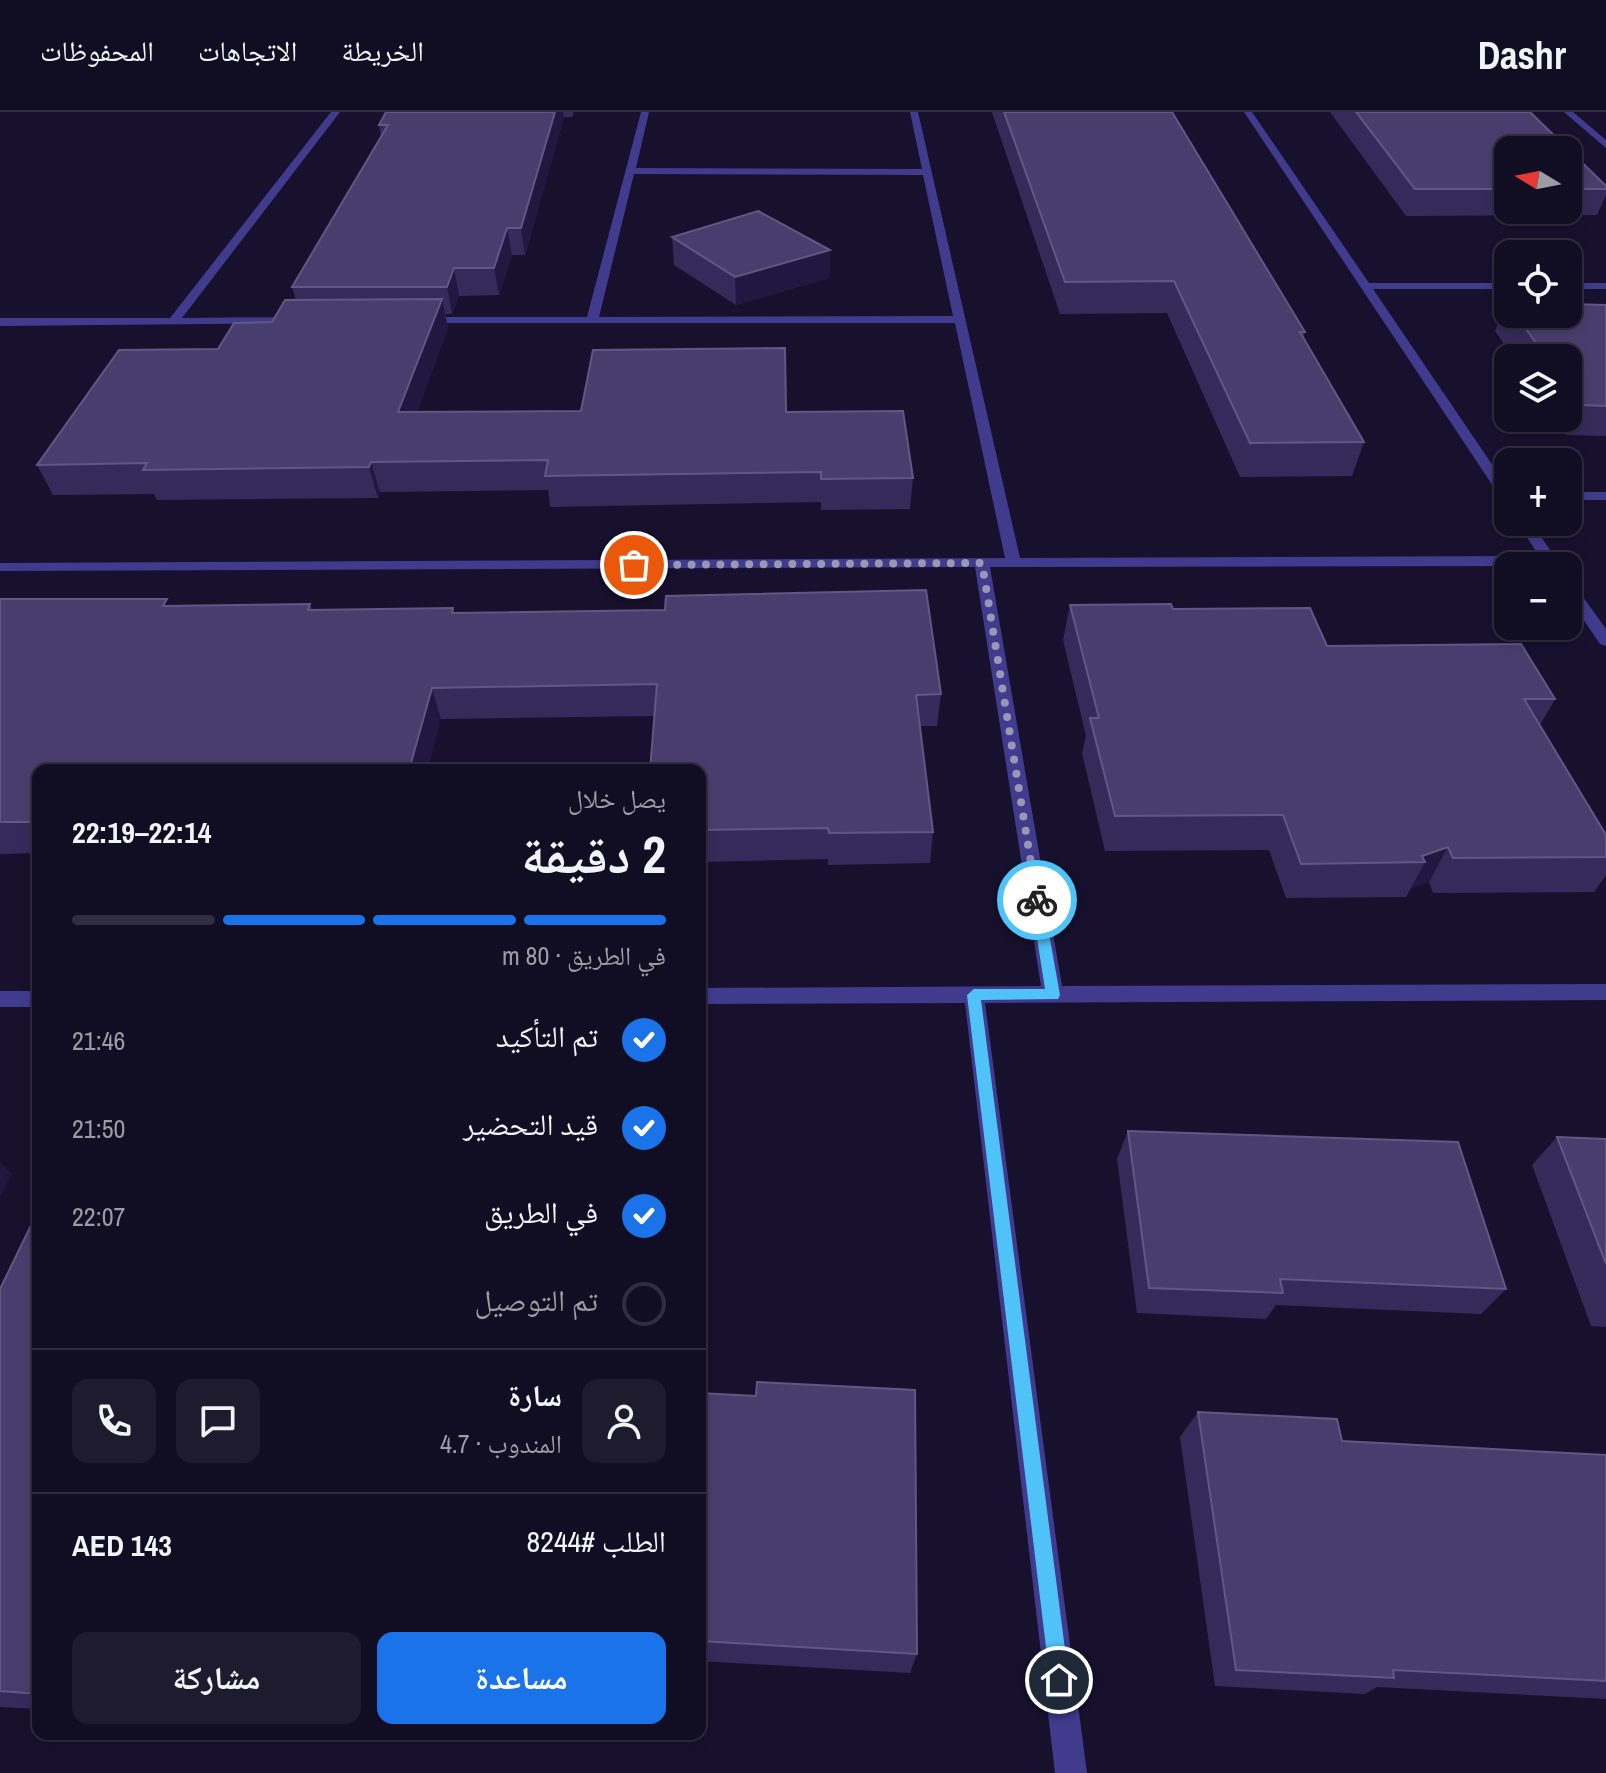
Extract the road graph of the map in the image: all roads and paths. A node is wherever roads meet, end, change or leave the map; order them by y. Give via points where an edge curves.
1 (336, 112) edge
2 (645, 112) edge
3 (914, 112) edge
4 (1248, 112) edge
5 (1568, 112) edge
6 (1603, 140) edge
7 (630, 171) junction
8 (927, 172) junction
9 (1366, 286) junction
10 (1494, 286) edge
11 (1582, 286) edge
12 (1606, 286) edge
13 (960, 319) junction
14 (592, 320) junction
15 (313, 321) edge
16 (406, 321) edge
17 (0, 322) edge
18 (173, 322) junction
19 (1494, 476) edge
20 (1582, 496) edge
21 (1606, 496) edge
22 (982, 563) junction
23 (1014, 563) junction
24 (1494, 563) edge
25 (0, 567) edge
26 (1582, 606) edge
27 (1606, 641) edge
28 (1606, 992) edge
29 (974, 995) junction
30 (1053, 995) junction
31 (706, 996) edge
32 (0, 999) edge
33 (32, 999) edge
34 (1071, 1773) edge

1 - 18 street
2 - 7 street
3 - 8 street
4 - 9 street
5 - 6 street
7 - 8 street
7 - 14 street
8 - 13 street
9 - 10 street
9 - 19 street
11 - 12 street
13 - 14 street
13 - 23 street
14 - 16 street
15 - 18 street
17 - 18 street
20 - 21 street
22 - 23 street
22 - 25 street
22 - 30 street
23 - 24 street
26 - 27 street
28 - 30 street
29 - 30 street
29 - 31 street
29 - 34 street
32 - 33 street

